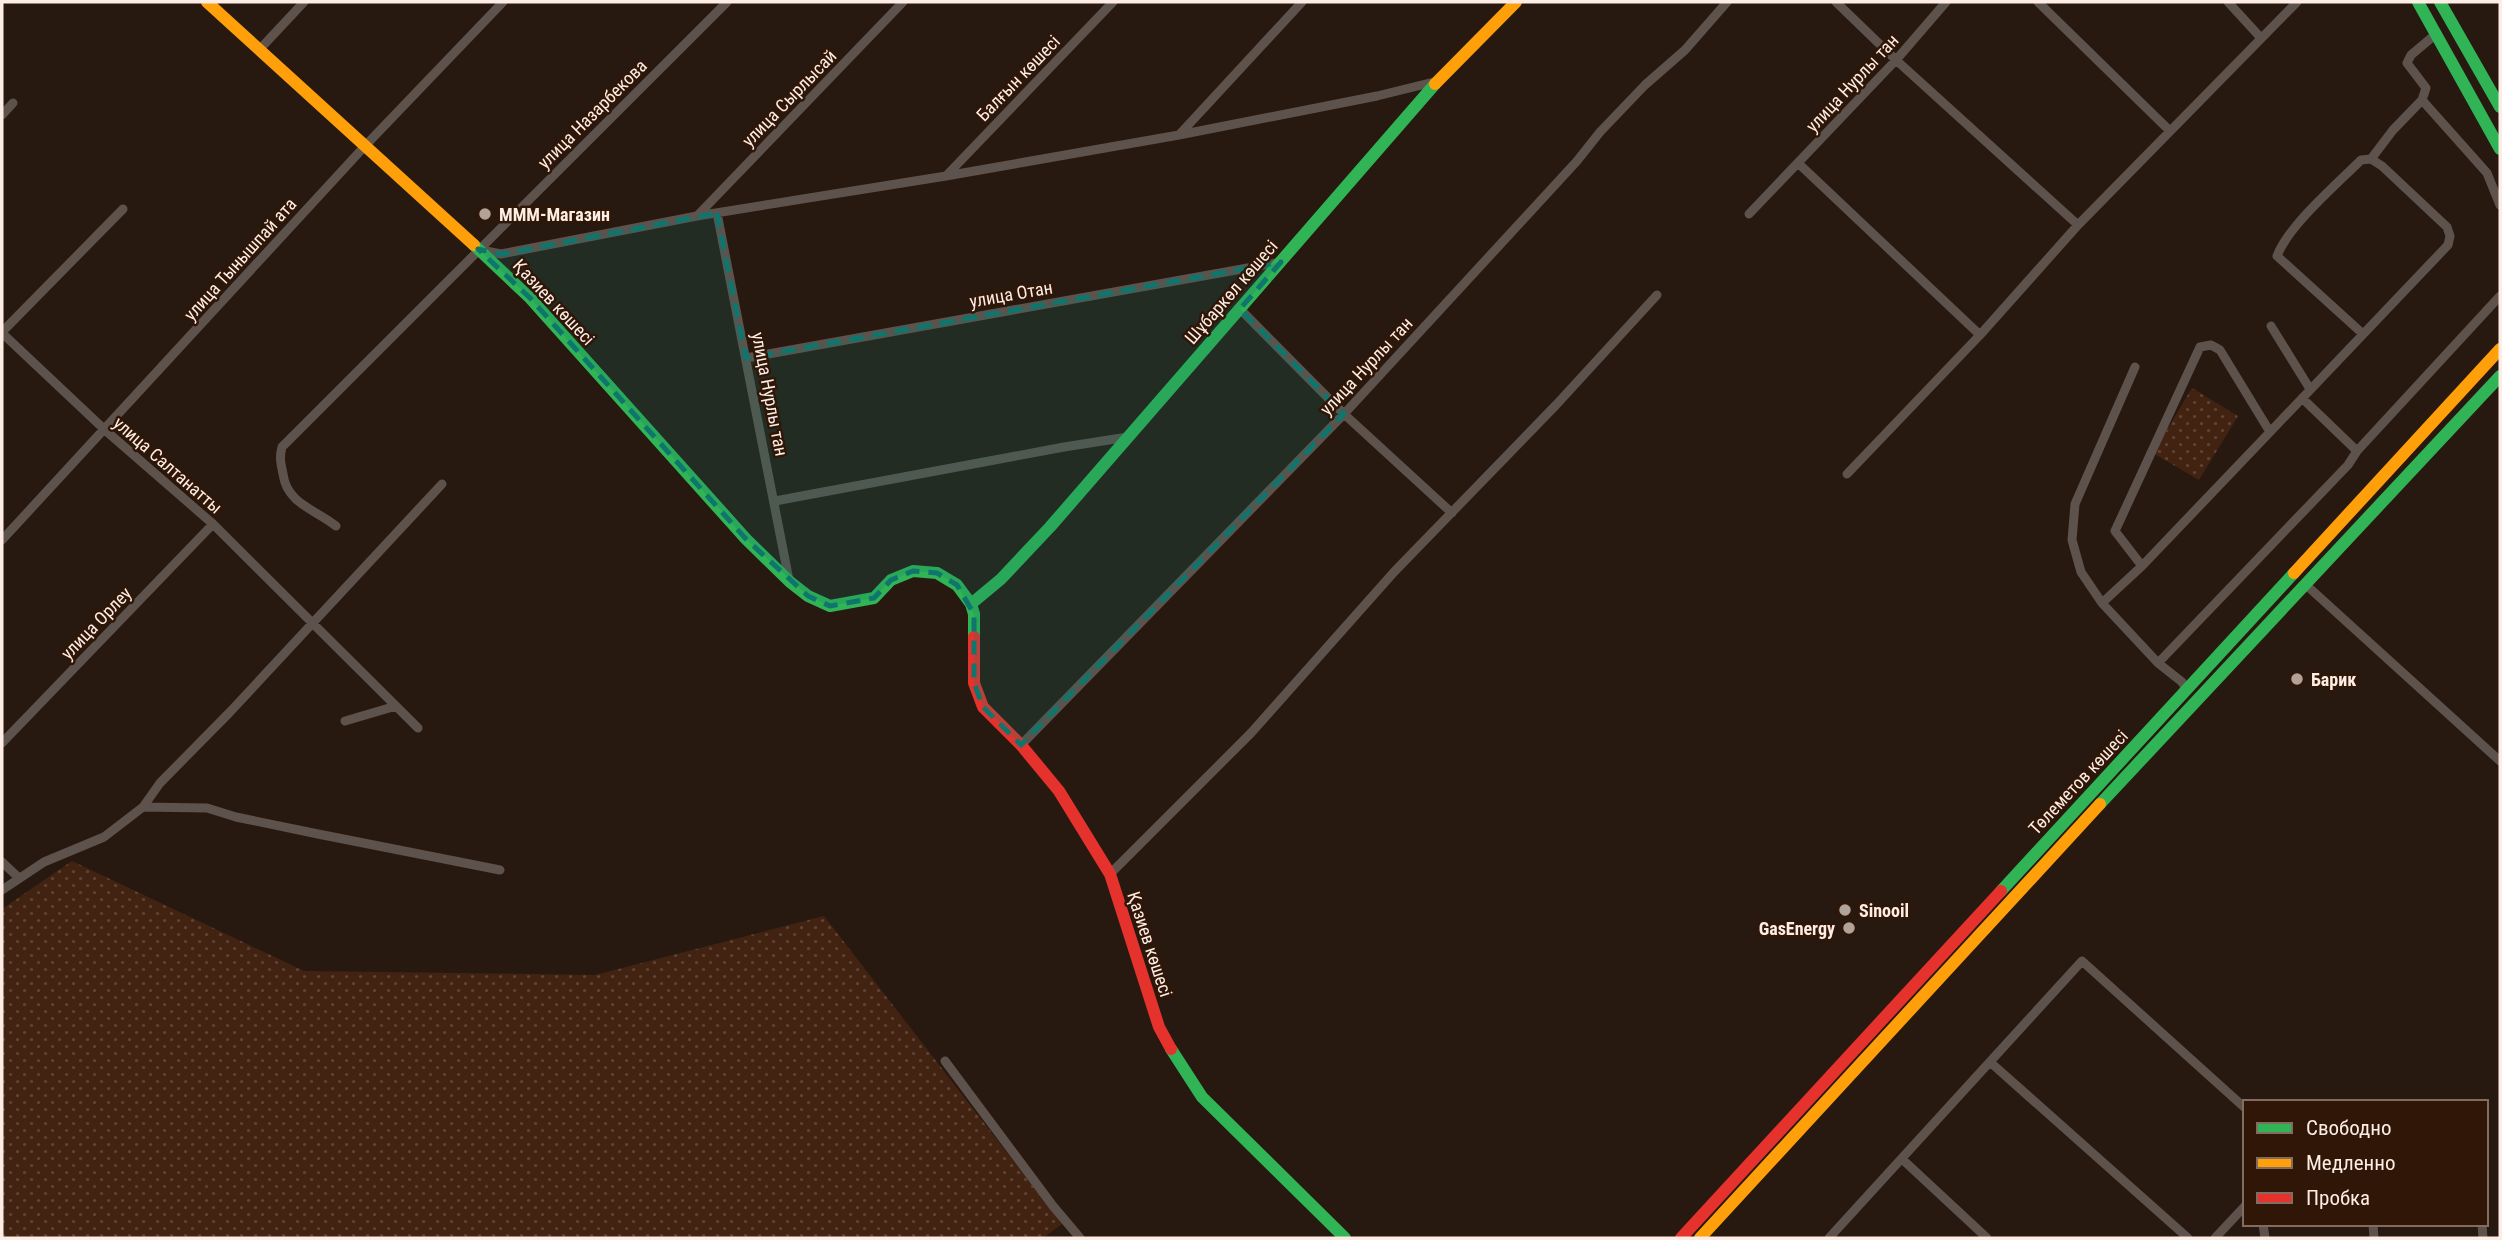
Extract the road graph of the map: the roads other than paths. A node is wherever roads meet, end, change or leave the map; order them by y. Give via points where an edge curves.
1 (207, 2) edge
2 (304, 2) edge
3 (503, 2) edge
4 (727, 2) edge
5 (903, 2) edge
6 (1113, 2) edge
7 (1302, 2) edge
8 (1516, 2) edge
9 (1727, 2) edge
10 (1836, 2) edge
11 (1947, 2) edge
12 (2038, 2) edge
13 (2228, 2) edge
14 (2297, 2) edge
15 (2418, 2) edge
16 (2440, 2) edge
17 (2437, 34) junction
18 (2261, 38) junction
19 (259, 50) junction
20 (1896, 60) junction
21 (1439, 80) junction
22 (2422, 100) junction
23 (13, 103) dead end
24 (2500, 107) edge
25 (2, 115) edge
26 (2170, 131) junction
27 (1179, 135) junction
28 (364, 147) junction
29 (2500, 149) edge
30 (2371, 159) junction
31 (1797, 163) junction
32 (946, 176) junction
33 (2500, 205) edge
34 (123, 209) dead end
35 (718, 213) junction
36 (1749, 215) dead end
37 (697, 216) junction
38 (2078, 225) junction
39 (478, 249) junction
40 (1281, 262) junction
41 (1657, 295) dead end
42 (2500, 296) edge
43 (1240, 309) junction
44 (2271, 326) dead end
45 (2, 332) edge
46 (2363, 334) junction
47 (1980, 335) junction
48 (2500, 349) edge
49 (746, 358) junction
50 (2135, 367) dead end
51 (2500, 376) edge
52 (2310, 389) junction
53 (2302, 398) junction
54 (1344, 414) junction
55 (105, 430) junction
56 (2270, 432) junction
57 (1128, 437) junction
58 (2357, 451) junction
59 (1847, 474) dead end
60 (442, 484) dead end
61 (775, 501) junction
62 (1452, 513) junction
63 (213, 524) junction
64 (336, 526) dead end
65 (2, 540) edge
66 (2142, 566) junction
67 (790, 582) junction
68 (2305, 584) junction
69 (2102, 603) junction
70 (971, 604) junction
71 (312, 622) junction
72 (2158, 663) junction
73 (2214, 671) junction
74 (2187, 690) junction
75 (396, 706) junction
76 (345, 721) dead end
77 (418, 728) dead end
78 (2, 744) edge
79 (1021, 745) junction
80 (2500, 761) edge
81 (143, 807) junction
82 (2, 862) edge
83 (500, 870) dead end
84 (1110, 874) junction
85 (19, 878) junction
86 (2, 890) edge
87 (945, 1061) dead end
88 (1990, 1062) junction
89 (2243, 1106) edge
90 (1902, 1158) junction
91 (2243, 1208) edge
92 (1080, 1238) edge
93 (1345, 1238) edge
94 (1681, 1238) edge
95 (1700, 1238) edge
96 (1829, 1238) edge
97 (1987, 1238) edge
98 (2188, 1238) edge
99 (2215, 1238) edge

1 - 19 main road, Қазиев көшесі
2 - 19 street
3 - 28 street, улица Тынышпай ата
4 - 39 street, улица Назарбекова
5 - 37 street, улица Сырлысай
6 - 32 street, Балғын көшесі
7 - 27 street
8 - 21 main road, Шұбаркөл көшесі
9 - 54 street, улица Нурлы тан via 1600,132
10 - 20 street
11 - 20 street, улица Нурлы тан
12 - 26 street
13 - 18 street
14 - 18 street
15 - 17 main road
16 - 24 main road
17 - 22 street via 2407,63 2426,88
17 - 29 main road
18 - 26 street
19 - 28 main road, Қазиев көшесі
20 - 31 street, улица Нурлы тан
20 - 38 street
21 - 27 street
21 - 40 main road, Шұбаркөл көшесі
22 - 30 street
22 - 33 street via 2487,173
23 - 25 street
26 - 38 street
27 - 32 street
28 - 39 main road, Қазиев көшесі
28 - 55 street, улица Тынышпай ата
30 - 46 street via 2438,218 2449,236 2446,249
30 - 46 street via 2361,160 2324,197 2281,245 2277,256
31 - 36 street, улица Нурлы тан
31 - 47 street
32 - 35 street
34 - 45 street
35 - 37 street
35 - 49 street, улица Нурлы тан
37 - 39 street via 500,254
38 - 47 street
39 - 64 street, улица Назарбекова via 282,447 279,457 289,493
39 - 67 main road, Қазиев көшесі via 530,298
40 - 43 main road, Шұбаркөл көшесі
40 - 49 street, улица Отан
41 - 62 street
42 - 58 street
43 - 54 street
43 - 57 main road, Шұбаркөл көшесі
44 - 52 street
45 - 55 street, улица Салтанатты
46 - 52 street
47 - 59 street
48 - 73 main road, Төлеметов көшесі
49 - 61 street, улица Нурлы тан
50 - 69 street via 2075,504 2073,540 2081,572
51 - 68 main road, Төлеметов көшесі
52 - 53 street
53 - 56 street
53 - 58 street
54 - 62 street
54 - 79 street, улица Нурлы тан
55 - 63 street, улица Салтанатты
55 - 65 street, улица Тынышпай ата
56 - 66 street
56 - 66 street via 2220,350 2211,345 2200,347 2115,531
57 - 61 street
57 - 70 main road, Шұбаркөл көшесі via 1020,561
58 - 72 street
60 - 71 street
61 - 67 street, улица Нурлы тан
62 - 84 street via 1251,733
63 - 71 street, улица Салтанатты
63 - 78 street, улица Орлеу
66 - 69 street
67 - 70 main road, Қазиев көшесі via 830,606 874,598 891,580 913,571 937,573 957,585
68 - 73 main road, Төлеметов көшесі
68 - 80 street
69 - 72 street
70 - 79 main road, Қазиев көшесі via 974,683 983,707
71 - 75 street, улица Салтанатты
71 - 81 street via 160,783
72 - 74 street
73 - 74 main road, Төлеметов көшесі
73 - 95 main road, Төлеметов көшесі
74 - 94 main road, Төлеметов көшесі
75 - 76 street
75 - 77 street, улица Салтанатты
79 - 84 main road, Қазиев көшесі via 1059,791
81 - 83 street via 207,808
81 - 85 street via 104,837 44,862
82 - 85 street
84 - 93 main road, Қазиев көшесі via 1159,1027 1178,1061 1202,1097
85 - 86 street
87 - 92 street
88 - 89 street via 2082,961
88 - 90 street
88 - 98 street
90 - 96 street
90 - 97 street
91 - 99 street

